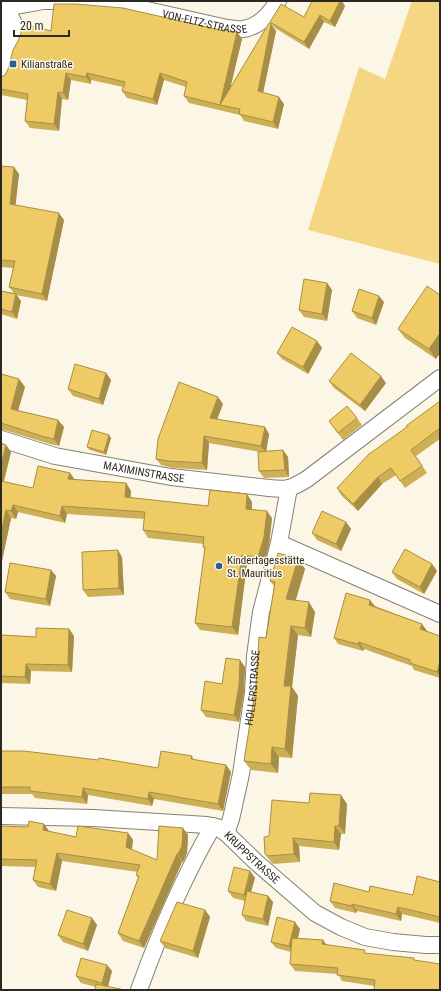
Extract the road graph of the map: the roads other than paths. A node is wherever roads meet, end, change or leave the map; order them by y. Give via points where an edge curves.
1 (278, 1) edge
2 (3, 13) edge
3 (1, 73) edge
4 (440, 378) edge
5 (1, 439) edge
6 (289, 488) junction
7 (279, 543) junction
8 (440, 614) edge
9 (1, 816) edge
10 (220, 829) junction
11 (440, 945) edge
12 (139, 990) edge

1 - 2 street, VON-ELTZ-STRASSE via 269,14 257,24 243,29 227,28 129,6 81,1 43,1 14,6
2 - 3 street via 13,32
4 - 6 street, MAXIMINSTRASSE via 307,479
5 - 6 street, MAXIMINSTRASSE via 55,456 171,476 268,488
6 - 7 street
7 - 8 street
7 - 10 street, HOLLERSTRASSE via 261,612 242,766 231,819
9 - 10 street, KRUPPSTRASSE via 92,818 207,825
10 - 11 street, KRUPPSTRASSE via 315,913 341,927 365,937 393,942
10 - 12 street, HOLLERSTRASSE via 200,848 179,891

